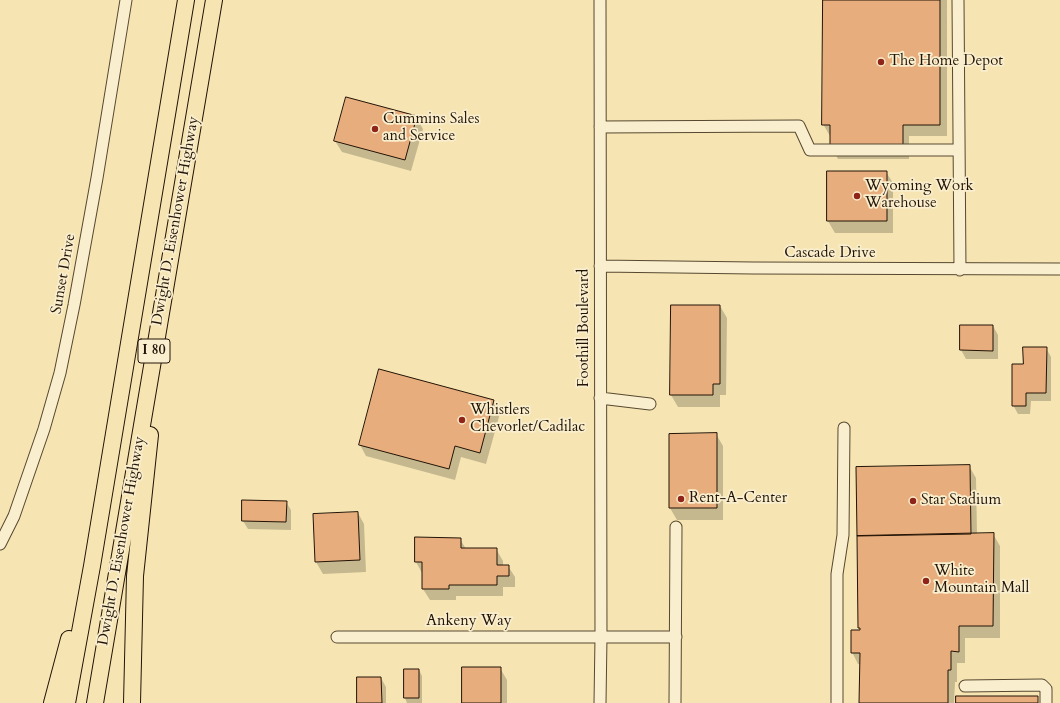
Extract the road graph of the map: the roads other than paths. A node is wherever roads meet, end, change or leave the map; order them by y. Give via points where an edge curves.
1 (126, 0) edge
2 (186, 0) edge
3 (214, 0) edge
4 (600, 0) edge
5 (958, 0) edge
6 (600, 127) junction
7 (959, 150) junction
8 (600, 266) junction
9 (1060, 269) edge
10 (168, 270) junction
11 (960, 270) junction
12 (125, 369) junction
13 (600, 398) junction
14 (650, 404) dead end
15 (844, 428) dead end
16 (676, 527) dead end
17 (0, 544) edge
18 (337, 637) dead end
19 (601, 637) junction
20 (676, 637) junction
21 (965, 686) dead end
22 (52, 703) edge
23 (67, 703) edge
24 (95, 703) edge
25 (132, 703) edge
26 (600, 703) edge
27 (675, 703) edge
28 (837, 703) edge
29 (1046, 703) edge

1 - 17 street, Sunset Drive via 94,193 60,373 14,516
2 - 12 highway, Dwight D. Eisenhower Highway / I 80
3 - 10 highway, Dwight D. Eisenhower Highway / I 80
4 - 6 street, Foothill Boulevard
5 - 7 street
6 - 7 street via 799,126 810,150
6 - 8 street, Foothill Boulevard
7 - 11 street
8 - 11 street, Cascade Drive
8 - 13 street, Foothill Boulevard
9 - 11 street, Cascade Drive
10 - 24 highway, Dwight D. Eisenhower Highway / I 80
10 - 25 highway via 135,576
12 - 22 highway via 68,643
12 - 23 highway, Dwight D. Eisenhower Highway / I 80
13 - 14 street
13 - 19 street, Foothill Boulevard
15 - 28 street via 843,535 837,574
16 - 20 street
18 - 19 street, Ankeny Way
19 - 20 street, Ankeny Way
19 - 26 street, Foothill Boulevard
20 - 27 street
21 - 29 street via 1042,685 1046,689

